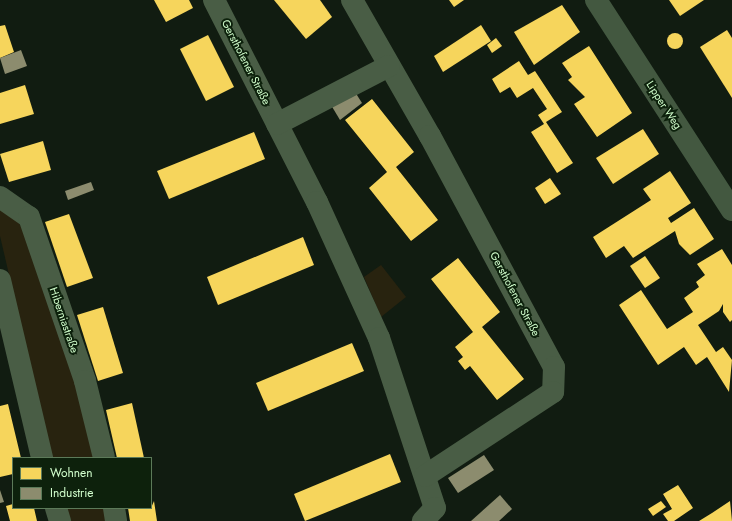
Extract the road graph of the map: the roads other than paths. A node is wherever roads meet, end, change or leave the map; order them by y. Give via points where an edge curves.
1 (214, 0) edge
2 (352, 0) edge
3 (596, 0) edge
4 (389, 66) junction
5 (277, 124) junction
6 (0, 197) edge
7 (732, 210) edge
8 (0, 280) edge
9 (42, 457) edge
10 (104, 457) edge
11 (425, 476) junction
12 (56, 509) edge
13 (114, 509) edge
14 (60, 521) edge
15 (116, 521) edge
16 (423, 521) edge

1 - 5 street, Gersthofener Straße
2 - 4 street, Gersthofener Straße
3 - 7 street, Lipper Weg
4 - 5 street
4 - 11 street, Gersthofener Straße via 554,367 553,392
5 - 11 street, Gersthofener Straße via 379,338
6 - 10 street, Hiberniastraße via 29,217 85,381
8 - 9 street
11 - 16 street, Gersthofener Straße via 435,508
12 - 14 street
13 - 15 street

